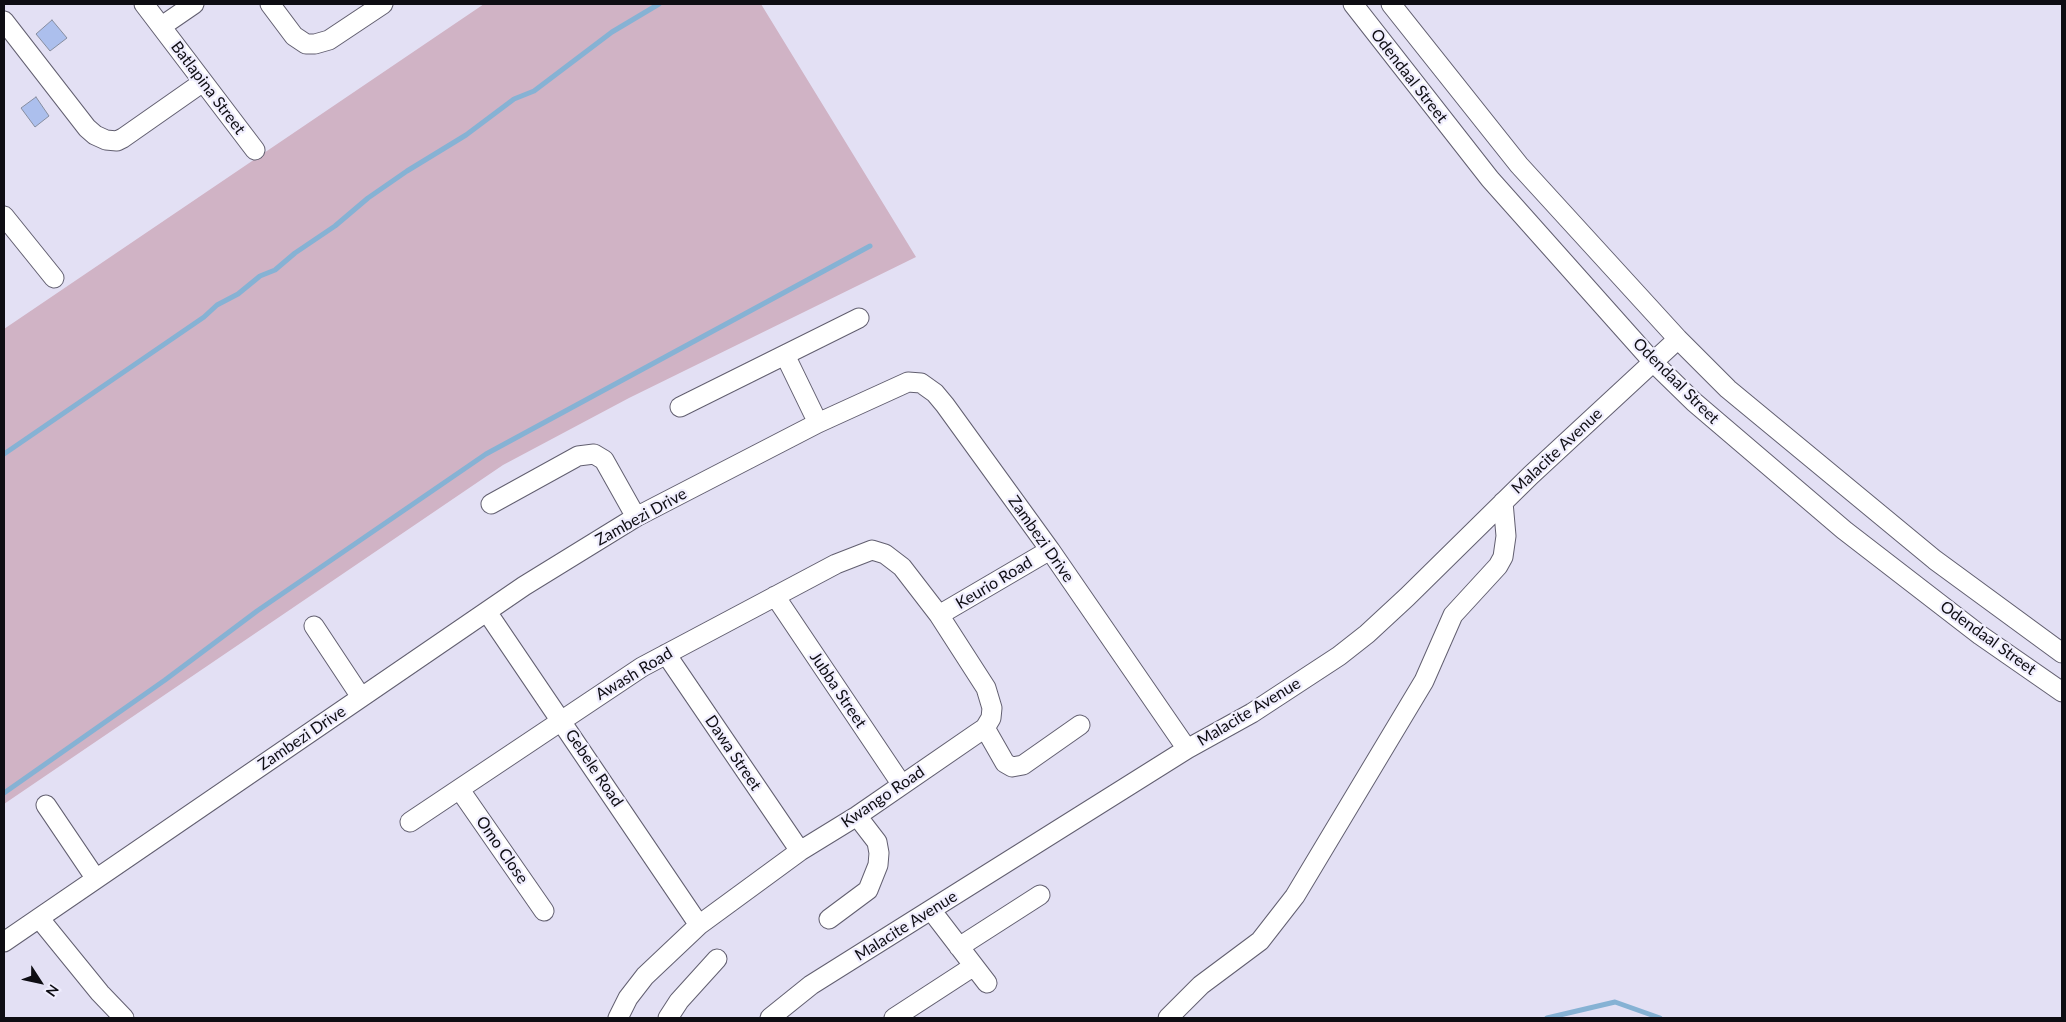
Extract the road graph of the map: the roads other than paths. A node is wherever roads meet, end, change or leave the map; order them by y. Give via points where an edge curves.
1 (144, 4) edge
2 (194, 4) edge
3 (270, 4) edge
4 (384, 4) edge
5 (1353, 4) edge
6 (1391, 4) edge
7 (4, 21) edge
8 (162, 26) junction
9 (203, 82) junction
10 (255, 150) dead end
11 (4, 218) edge
12 (54, 278) dead end
13 (859, 318) dead end
14 (1678, 339) junction
15 (785, 355) junction
16 (1653, 362) junction
17 (680, 407) dead end
18 (818, 423) junction
19 (1503, 502) junction
20 (491, 504) dead end
21 (636, 517) junction
22 (1050, 550) junction
23 (775, 596) junction
24 (487, 612) junction
25 (939, 616) junction
26 (314, 626) dead end
27 (2062, 653) edge
28 (666, 654) junction
29 (2062, 692) edge
30 (361, 697) junction
31 (561, 720) junction
32 (1080, 725) dead end
33 (984, 728) junction
34 (1187, 749) junction
35 (902, 785) junction
36 (460, 790) junction
37 (46, 805) dead end
38 (857, 816) junction
39 (410, 822) dead end
40 (800, 851) junction
41 (96, 878) junction
42 (1040, 895) dead end
43 (544, 910) dead end
44 (931, 910) junction
45 (39, 918) junction
46 (829, 919) dead end
47 (699, 925) junction
48 (4, 942) edge
49 (959, 947) junction
50 (717, 959) dead end
51 (974, 966) junction
52 (987, 983) dead end
53 (124, 1018) edge
54 (618, 1018) edge
55 (668, 1018) edge
56 (770, 1018) edge
57 (894, 1018) edge
58 (1168, 1018) edge

1 - 8 street, Batlapina Street
2 - 8 street, Batlapina Street
3 - 4 street via 294,36 306,44 329,40
5 - 16 street, Odendaal Street via 1490,179
6 - 14 street, Odendaal Street via 1519,165
7 - 9 street via 87,128 106,140 123,138
8 - 9 street, Batlapina Street
9 - 10 street, Batlapina Street
11 - 12 street
13 - 15 street
14 - 16 street, Malacite Avenue
14 - 27 street, Odendaal Street via 1728,389 1928,554
15 - 17 street
15 - 18 street
16 - 19 street, Malacite Avenue
16 - 29 street, Odendaal Street via 1694,402 1844,530 1980,635
18 - 21 street, Zambezi Drive
18 - 22 street, Zambezi Drive via 908,382 921,383 945,405
19 - 34 street, Malacite Avenue via 1400,603 1339,656 1252,713
19 - 58 street via 1506,536 1503,557 1453,615 1424,681 1295,896 1260,941 1201,985
20 - 21 street via 578,456 594,454 604,460
21 - 24 street, Zambezi Drive
22 - 25 street, Keurio Road
22 - 34 street, Zambezi Drive
23 - 25 street, Awash Road via 836,564 872,550 885,554 902,567
23 - 28 street, Awash Road
23 - 35 street, Jubba Street
24 - 30 street, Zambezi Drive
24 - 31 street, Gebele Road
25 - 33 street via 986,688 992,708 991,718
26 - 30 street
28 - 31 street, Awash Road
28 - 40 street, Dawa Street
30 - 41 street, Zambezi Drive
31 - 36 street, Awash Road
31 - 47 street, Gebele Road
32 - 33 street via 1023,765 1012,767 1005,763
33 - 35 street, Kwango Road
34 - 44 street, Malacite Avenue
35 - 38 street, Kwango Road
36 - 39 street, Awash Road
36 - 43 street, Omo Close
37 - 41 street
38 - 40 street, Kwango Road
38 - 46 street via 876,842 878,865 868,890
40 - 47 street, Kwango Road
41 - 45 street, Zambezi Drive
42 - 49 street
44 - 49 street
44 - 56 street, Malacite Avenue via 811,985
45 - 48 street, Zambezi Drive
45 - 53 street
47 - 54 street, Kwango Road via 645,976
49 - 51 street
50 - 55 street
51 - 52 street
51 - 57 street

